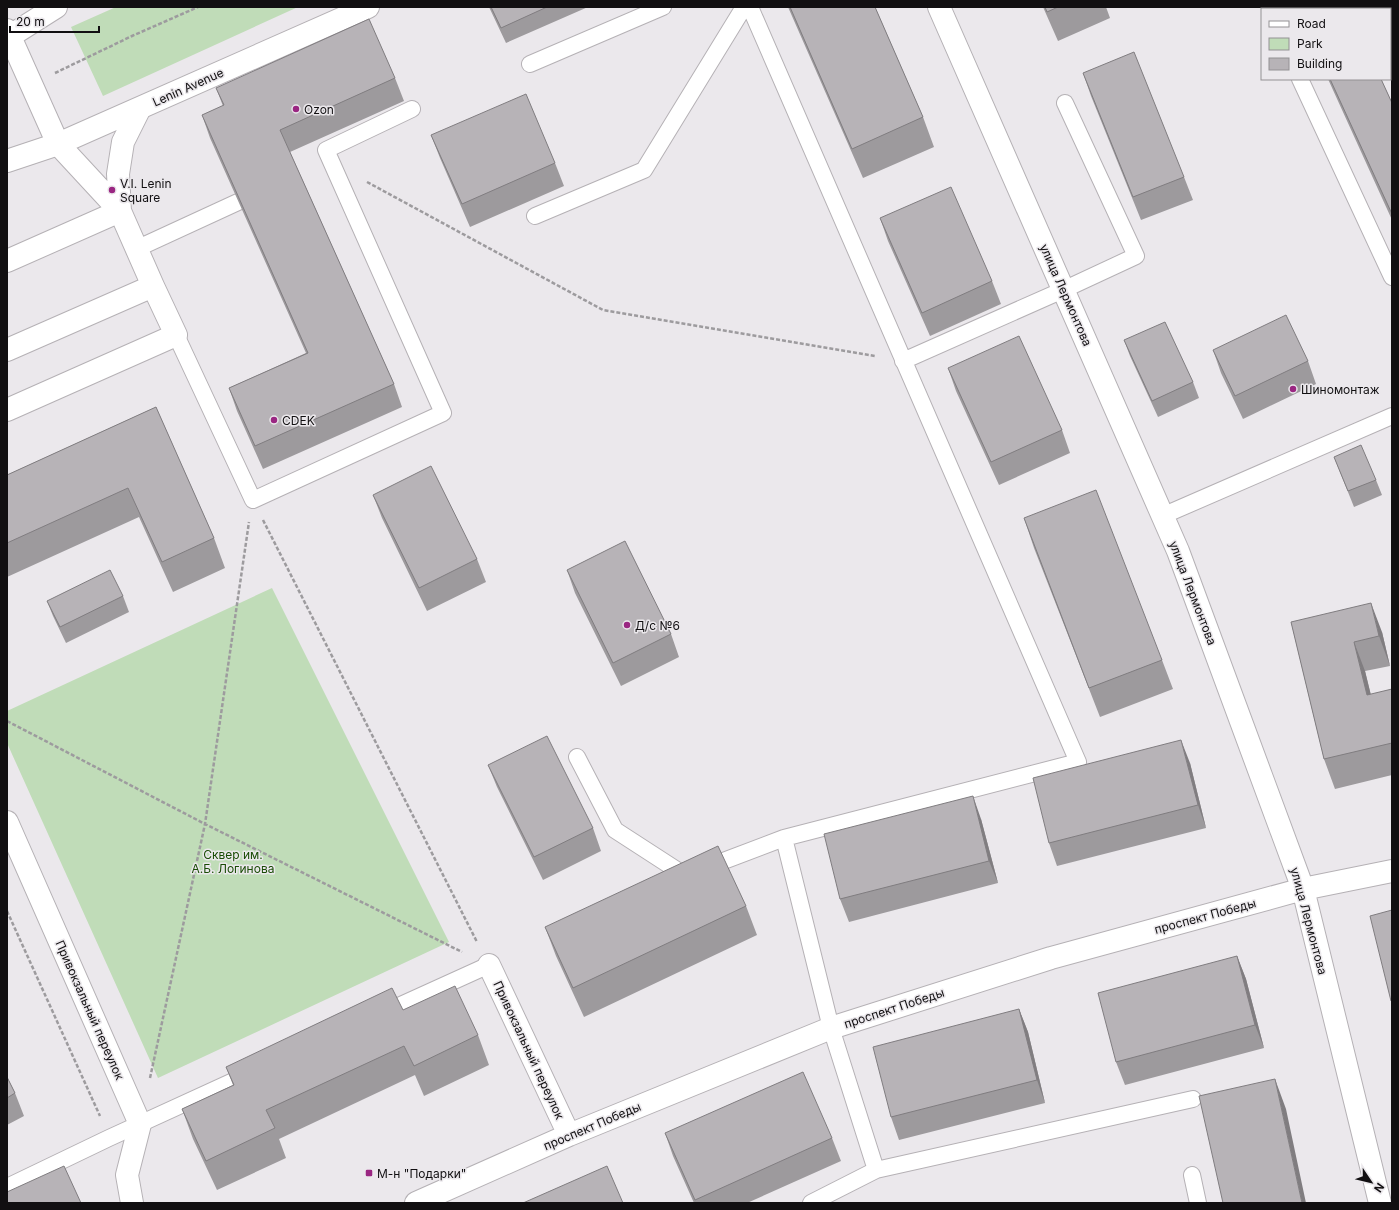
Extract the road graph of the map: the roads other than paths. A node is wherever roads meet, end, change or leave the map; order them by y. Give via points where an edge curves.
1 (56, 7) edge
2 (368, 7) edge
3 (663, 7) edge
4 (744, 7) edge
5 (750, 7) edge
6 (939, 7) edge
7 (8, 35) edge
8 (530, 64) dead end
9 (1300, 80) edge
10 (1065, 103) dead end
11 (412, 109) dead end
12 (138, 110) junction
13 (58, 144) junction
14 (7, 161) edge
15 (238, 202) edge
16 (120, 211) junction
17 (535, 216) dead end
18 (136, 249) junction
19 (7, 261) edge
20 (1392, 276) edge
21 (152, 286) junction
22 (1063, 290) junction
23 (176, 335) junction
24 (7, 350) edge
25 (903, 361) junction
26 (7, 410) edge
27 (1392, 416) edge
28 (1162, 516) junction
29 (577, 757) dead end
30 (7, 822) edge
31 (784, 838) junction
32 (1392, 871) edge
33 (1303, 889) junction
34 (489, 965) joint
35 (366, 1021) edge
36 (831, 1028) junction
37 (264, 1068) edge
38 (1193, 1099) dead end
39 (140, 1124) junction
40 (569, 1134) junction
41 (876, 1170) junction
42 (1192, 1176) dead end
43 (7, 1187) edge
44 (132, 1203) edge
45 (416, 1203) edge
46 (811, 1203) edge
47 (1198, 1203) edge
48 (1380, 1203) edge

1 - 7 street
2 - 12 street, Lenin Avenue
3 - 8 lane
4 - 17 lane via 644,170
5 - 25 lane
6 - 22 street, улица Лермонтова
7 - 13 street
9 - 20 lane
10 - 22 lane via 1136,256
11 - 23 lane via 326,150 443,413 253,500
12 - 13 street, Lenin Avenue
12 - 16 street via 123,142 118,174
13 - 14 street, Lenin Avenue
13 - 16 street
15 - 18 lane
16 - 18 street
16 - 19 street
18 - 21 street
21 - 23 street
21 - 24 street
22 - 25 lane
22 - 28 street, улица Лермонтова
23 - 26 street
25 - 31 lane via 1078,762
27 - 28 lane
28 - 33 street, улица Лермонтова via 1178,551
29 - 31 lane via 615,830 679,879
30 - 39 street, Привокзальный переулок
31 - 36 lane
32 - 33 street, проспект Победы
33 - 36 street, проспект Победы via 1051,958
33 - 48 street, улица Лермонтова
34 - 35 lane
34 - 40 street, Привокзальный переулок
36 - 40 street, проспект Победы
36 - 41 lane
37 - 39 lane
38 - 41 lane
39 - 43 lane
39 - 44 street via 127,1175
40 - 45 street, проспект Победы
41 - 46 lane
42 - 47 lane

